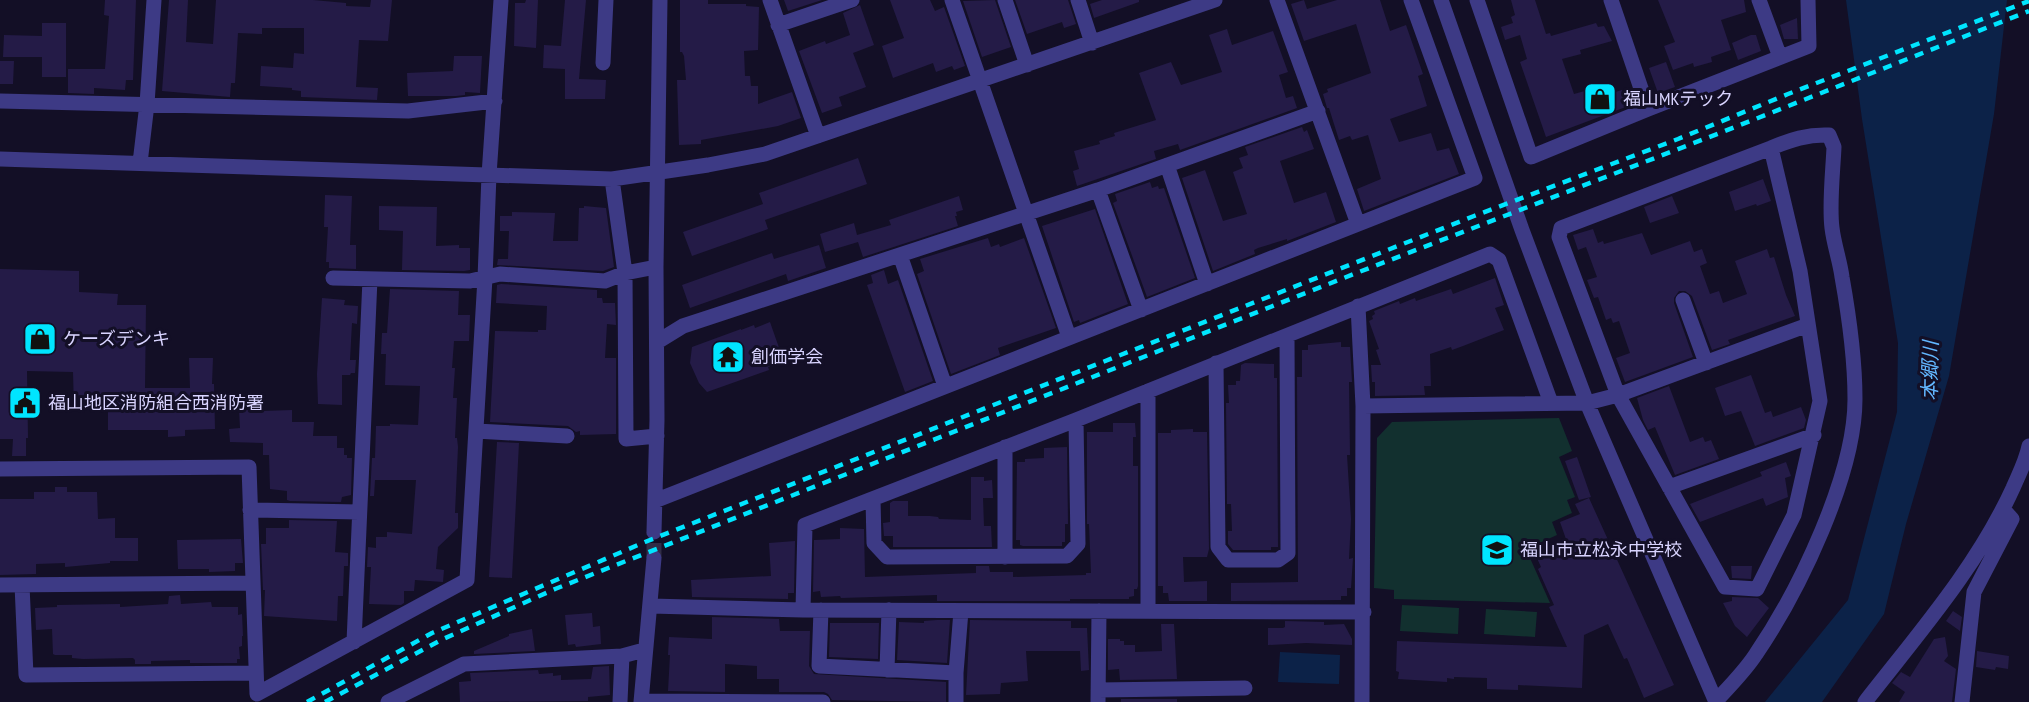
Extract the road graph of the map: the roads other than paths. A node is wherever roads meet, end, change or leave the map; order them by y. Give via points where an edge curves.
1 (154, 0) edge
2 (501, 0) edge
3 (606, 0) edge
4 (660, 0) edge
5 (770, 0) edge
6 (852, 0) edge
7 (952, 0) edge
8 (1005, 0) edge
9 (1078, 0) edge
10 (1215, 0) edge
11 (1277, 0) edge
12 (1411, 0) edge
13 (1441, 0) edge
14 (1477, 0) edge
15 (1611, 0) edge
16 (1759, 0) edge
17 (1808, 0) edge
18 (778, 25) junction
19 (1092, 43) junction
20 (1780, 57) junction
21 (603, 63) dead end
22 (1027, 65) junction
23 (982, 81) junction
24 (0, 101) edge
25 (495, 101) junction
26 (147, 104) junction
27 (1648, 109) junction
28 (1318, 111) junction
29 (818, 136) junction
30 (1771, 147) junction
31 (0, 159) edge
32 (140, 163) junction
33 (1167, 165) junction
34 (658, 171) junction
35 (489, 175) junction
36 (612, 179) junction
37 (1098, 190) junction
38 (1026, 213) junction
39 (1358, 224) junction
40 (900, 255) junction
41 (656, 267) junction
42 (625, 273) junction
43 (333, 278) dead end
44 (485, 278) junction
45 (370, 279) junction
46 (1207, 284) junction
47 (1683, 300) dead end
48 (1358, 306) junction
49 (1141, 310) junction
50 (1808, 325) junction
51 (1287, 336) junction
52 (1069, 337) junction
53 (657, 342) junction
54 (1216, 363) junction
55 (1706, 363) junction
56 (945, 386) junction
57 (1148, 391) junction
58 (1618, 395) junction
59 (1551, 402) junction
60 (1587, 403) junction
61 (1363, 406) junction
62 (1076, 420) junction
63 (476, 431) junction
64 (1814, 435) junction
65 (567, 436) dead end
66 (657, 436) junction
67 (2029, 446) edge
68 (1005, 447) junction
69 (0, 469) edge
70 (1669, 487) junction
71 (873, 499) junction
72 (657, 500) junction
73 (2003, 509) junction
74 (250, 510) junction
75 (359, 512) junction
76 (654, 532) tunnel mouth
77 (1005, 557) junction
78 (654, 558) tunnel mouth
79 (253, 583) junction
80 (0, 585) edge
81 (22, 585) junction
82 (651, 606) junction
83 (803, 610) junction
84 (821, 610) junction
85 (889, 610) junction
86 (961, 611) junction
87 (1099, 611) junction
88 (1148, 611) junction
89 (1364, 612) junction
90 (354, 642) junction
91 (644, 650) junction
92 (622, 656) junction
93 (887, 670) junction
94 (256, 673) junction
95 (956, 674) junction
96 (1245, 688) dead end
97 (1098, 696) edge
98 (641, 701) edge
99 (388, 702) edge
100 (620, 702) edge
101 (823, 702) edge
102 (956, 702) edge
103 (1362, 702) edge
104 (1716, 702) edge
105 (1865, 702) edge
106 (1962, 702) edge

1 - 26 street
2 - 25 street
3 - 21 street
4 - 34 street
5 - 18 street
6 - 18 street
7 - 23 street
8 - 22 street
9 - 19 street
10 - 19 street
11 - 28 street
12 - 39 street via 1475,178
13 - 60 street
14 - 27 street via 1532,157
15 - 27 street
16 - 20 street
17 - 20 street via 1809,46
18 - 29 street
19 - 22 street
20 - 27 street
22 - 23 street
23 - 29 street
23 - 38 street
24 - 26 street
25 - 26 street via 408,111
25 - 35 street
26 - 32 street
28 - 33 street
28 - 39 street
29 - 34 street via 765,154
30 - 50 street via 1800,271
30 - 58 street via 1560,228 1559,237
30 - 104 street via 1813,134 1829,135 1834,147 1831,227 1850,333 1854,425 1832,501 1796,587 1755,656
31 - 32 street
32 - 35 street
33 - 37 street
33 - 46 street
34 - 36 street
34 - 41 street
35 - 36 street
35 - 44 street
36 - 42 street
37 - 38 street
37 - 49 street
38 - 40 street
38 - 52 street
39 - 46 street
40 - 53 street via 683,326
40 - 56 street
41 - 42 street
41 - 53 street
42 - 44 street via 605,281 500,274
42 - 66 street via 626,439
43 - 45 street
44 - 45 street
44 - 63 street
45 - 75 street
46 - 49 street
47 - 55 street
48 - 51 street
48 - 59 street via 1490,254 1499,260
48 - 61 street
49 - 52 street
50 - 55 street
50 - 64 street via 1820,401
51 - 54 street
51 - 54 street via 1288,553 1278,560 1228,560 1218,547
52 - 56 street
53 - 66 street
54 - 57 street
55 - 58 street
56 - 72 street
57 - 62 street
57 - 88 street
58 - 60 street
58 - 70 street
59 - 60 street
59 - 61 street
60 - 104 street
61 - 89 street
62 - 68 street
62 - 77 street via 1078,543 1066,556
63 - 65 street
63 - 90 street via 467,580
64 - 70 street
64 - 70 street via 1794,515 1757,588 1725,587
66 - 72 street
67 - 73 street
68 - 71 street
68 - 77 street
69 - 74 street via 249,467
71 - 77 street via 874,543 886,557
71 - 83 street via 806,525
72 - 76 street
73 - 105 street via 1964,573
73 - 106 street via 2012,519 1974,592
74 - 75 street
74 - 79 street
75 - 90 street
78 - 82 street
79 - 81 street
79 - 94 street
80 - 81 street
81 - 94 street via 26,675
82 - 83 street
82 - 91 street
83 - 84 street
84 - 85 street
84 - 93 street via 819,666
85 - 86 street
85 - 93 street
86 - 87 street
86 - 95 street
87 - 88 street
87 - 97 street
88 - 89 street
89 - 103 street
90 - 94 street via 257,694
91 - 92 street
91 - 98 street
92 - 99 street via 464,664
92 - 100 street
93 - 95 street
95 - 102 street
96 - 97 street
98 - 101 street

